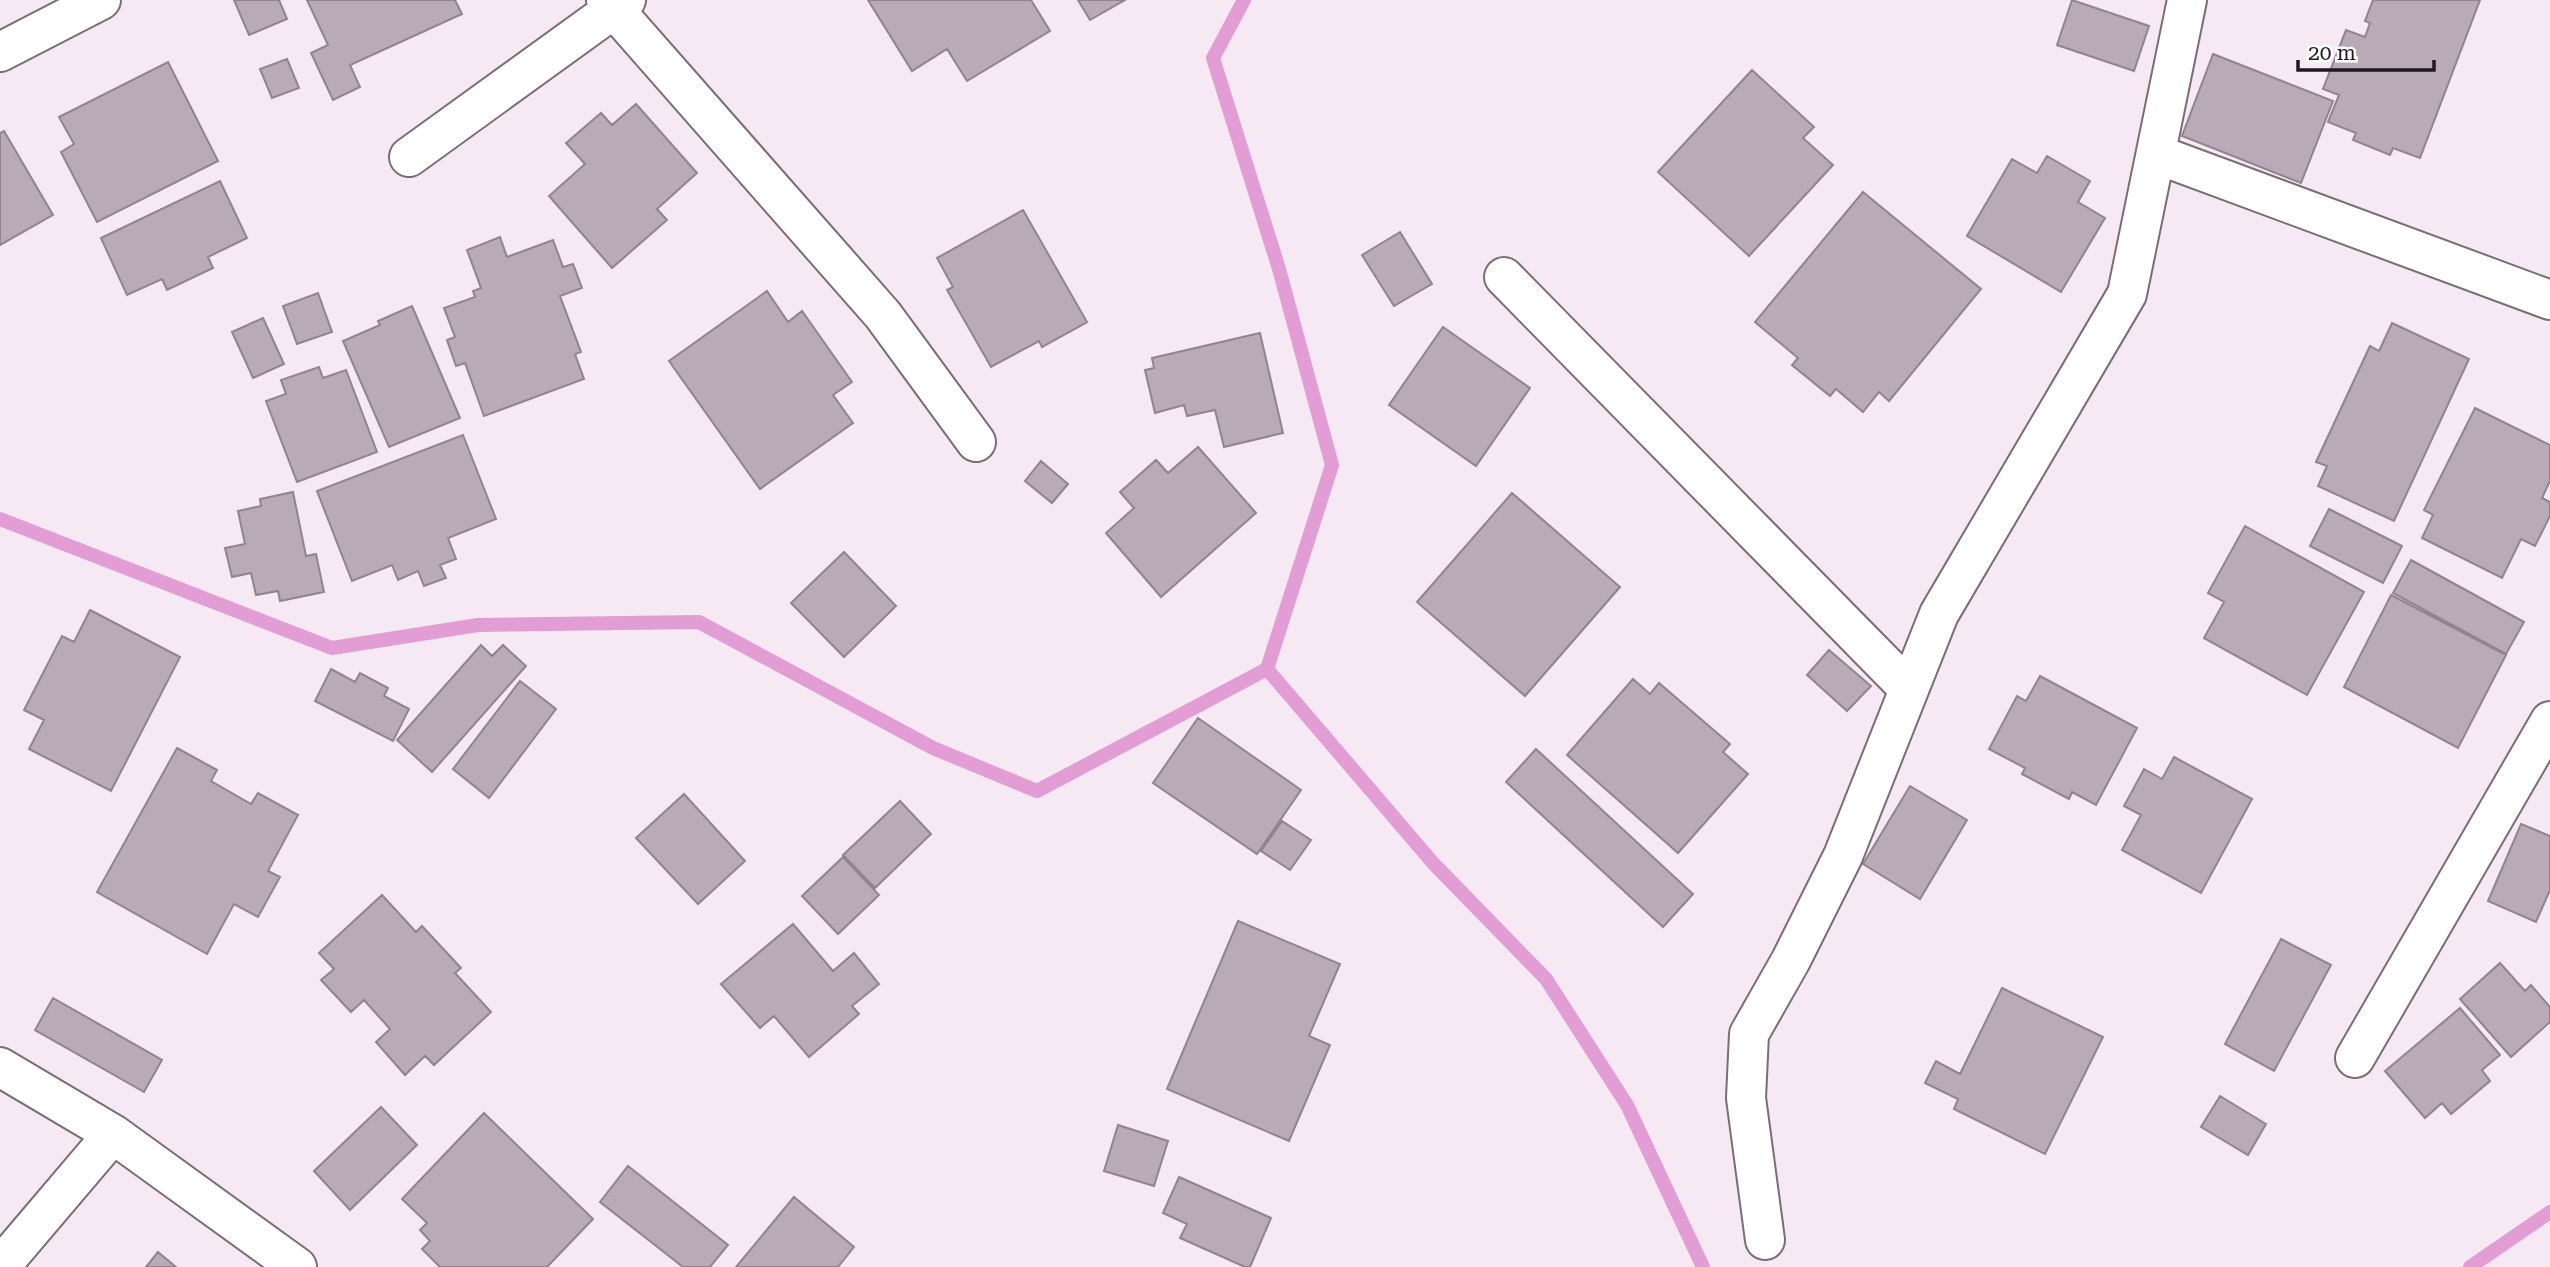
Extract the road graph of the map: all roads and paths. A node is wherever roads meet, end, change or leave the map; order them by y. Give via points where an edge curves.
1 (101, 0) edge
2 (2187, 0) edge
3 (615, 3) edge
4 (0, 52) edge
5 (2156, 154) junction
6 (409, 157) dead end
7 (1504, 277) dead end
8 (2550, 300) edge
9 (976, 442) dead end
10 (1909, 689) junction
11 (2550, 721) edge
12 (2355, 1058) dead end
13 (0, 1067) edge
14 (113, 1134) junction
15 (1765, 1240) dead end
16 (0, 1267) edge
17 (297, 1267) edge

1 - 4 street
2 - 5 street
3 - 6 street
3 - 9 street via 883,315
5 - 8 street
5 - 10 street via 2127,294 1939,614
7 - 10 street
10 - 15 street via 1843,856 1749,1034 1746,1098
11 - 12 street
13 - 14 street
14 - 16 street
14 - 17 street

